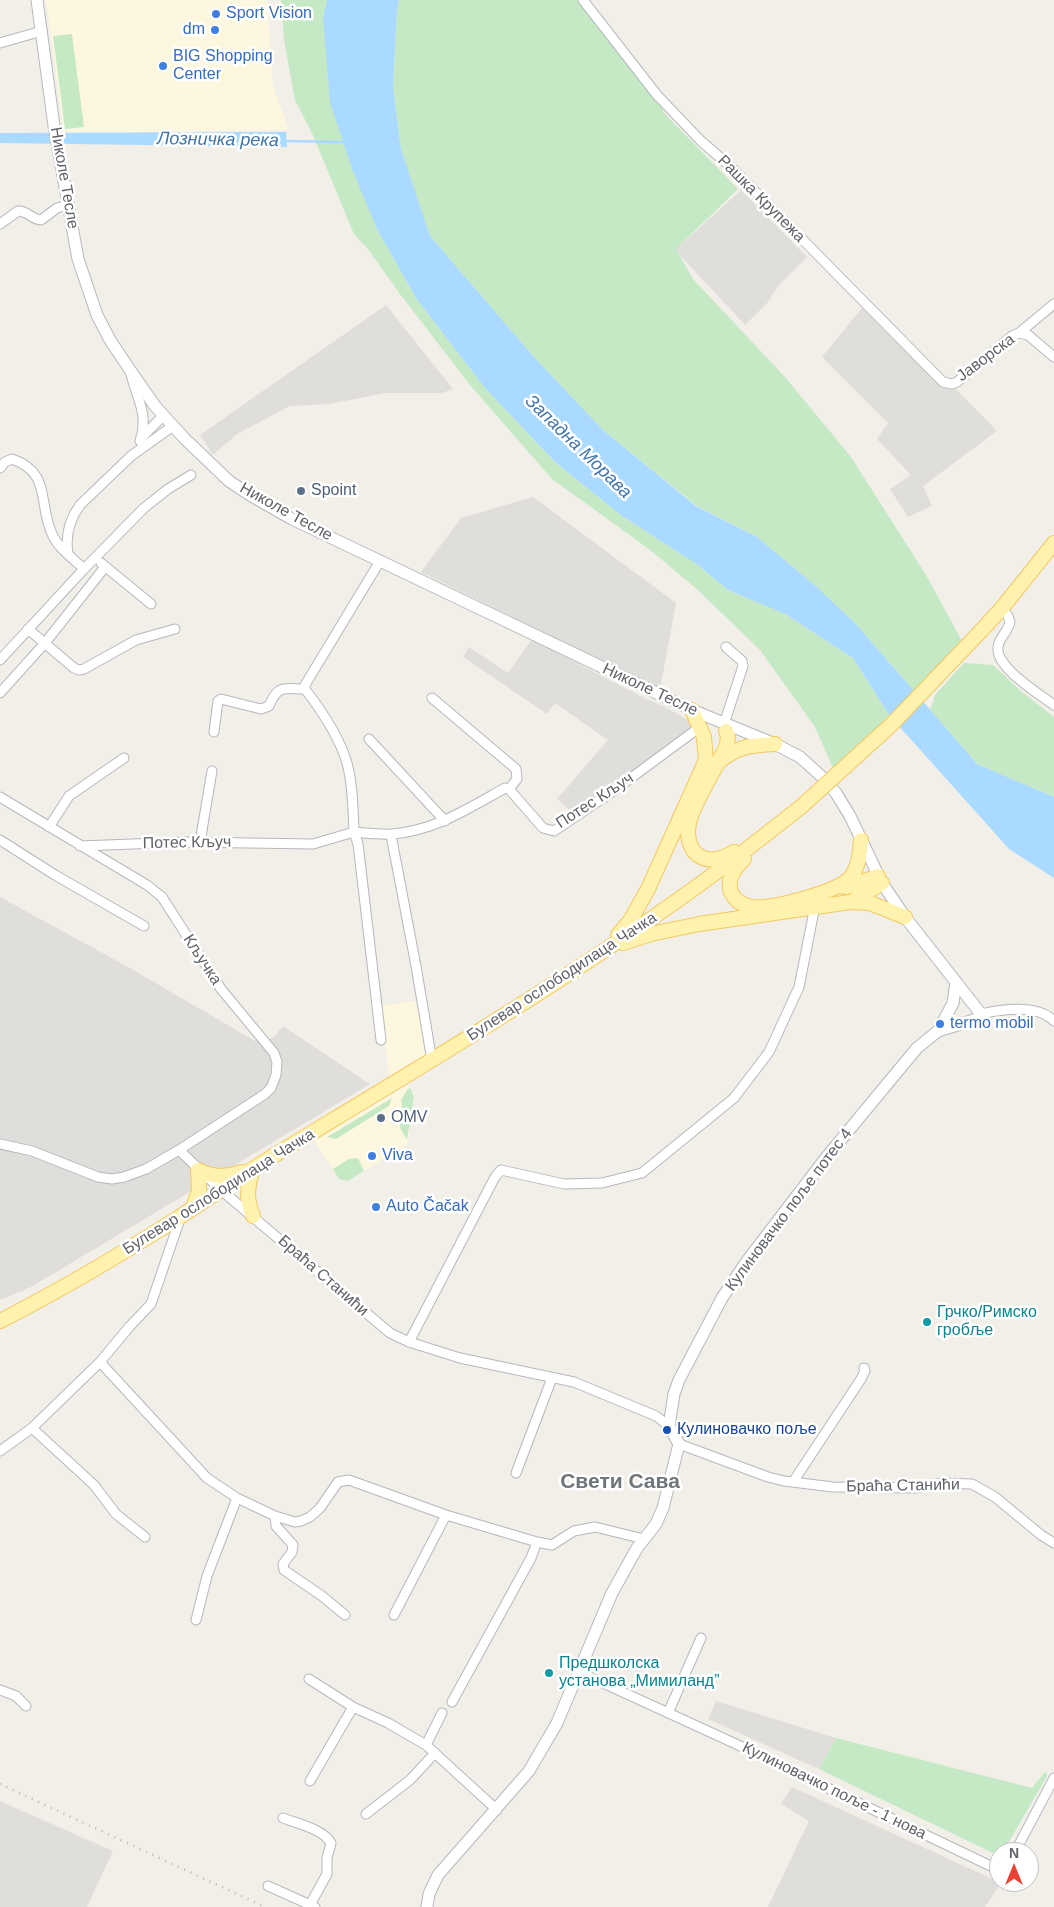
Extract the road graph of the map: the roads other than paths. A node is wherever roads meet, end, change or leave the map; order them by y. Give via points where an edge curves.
1 (37, 0) edge
2 (583, 0) edge
3 (42, 31) junction
4 (0, 43) edge
5 (68, 205) junction
6 (0, 224) edge
7 (1054, 304) edge
8 (1019, 333) junction
9 (1054, 357) edge
10 (130, 370) junction
11 (952, 384) joint
12 (164, 415) junction
13 (173, 426) junction
14 (140, 441) junction
15 (131, 456) junction
16 (0, 468) edge
17 (191, 475) dead end
18 (68, 528) junction
19 (50, 529) junction
20 (1054, 543) edge
21 (68, 554) junction
22 (95, 558) junction
23 (380, 561) junction
24 (105, 567) junction
25 (84, 569) junction
26 (151, 604) dead end
27 (1002, 608) junction
28 (28, 629) junction
29 (175, 629) dead end
30 (45, 643) junction
31 (726, 647) dead end
32 (0, 660) edge
33 (305, 690) junction
34 (0, 693) edge
35 (432, 698) dead end
36 (1054, 705) edge
37 (692, 710) junction
38 (700, 727) junction
39 (727, 727) junction
40 (214, 732) dead end
41 (369, 739) dead end
42 (775, 744) junction
43 (124, 758) dead end
44 (712, 761) junction
45 (212, 771) dead end
46 (509, 789) junction
47 (0, 797) edge
48 (445, 821) junction
49 (49, 827) junction
50 (354, 832) junction
51 (391, 835) junction
52 (0, 840) edge
53 (861, 840) junction
54 (200, 842) junction
55 (80, 846) junction
56 (751, 846) junction
57 (880, 880) junction
58 (838, 886) junction
59 (850, 902) junction
60 (815, 906) junction
61 (905, 917) junction
62 (144, 926) dead end
63 (612, 945) junction
64 (956, 982) junction
65 (981, 1014) junction
66 (1054, 1021) edge
67 (938, 1031) junction
68 (382, 1040) dead end
69 (432, 1061) junction
70 (0, 1144) edge
71 (179, 1150) junction
72 (253, 1169) junction
73 (198, 1170) junction
74 (220, 1190) junction
75 (187, 1212) junction
76 (253, 1216) junction
77 (0, 1321) edge
78 (410, 1342) junction
79 (100, 1362) junction
80 (864, 1368) dead end
81 (552, 1378) junction
82 (669, 1426) junction
83 (32, 1428) junction
84 (679, 1444) junction
85 (0, 1451) edge
86 (516, 1473) dead end
87 (793, 1482) junction
88 (237, 1498) junction
89 (446, 1515) junction
90 (275, 1516) junction
91 (145, 1537) dead end
92 (644, 1539) junction
93 (537, 1542) junction
94 (1054, 1543) edge
95 (345, 1615) dead end
96 (394, 1615) dead end
97 (196, 1620) dead end
98 (701, 1638) dead end
99 (579, 1672) junction
100 (309, 1680) dead end
101 (0, 1690) edge
102 (452, 1702) dead end
103 (26, 1706) dead end
104 (352, 1707) junction
105 (442, 1713) dead end
106 (668, 1713) junction
107 (426, 1744) junction
108 (435, 1753) junction
109 (1054, 1778) edge
110 (310, 1781) dead end
111 (497, 1810) junction
112 (366, 1814) dead end
113 (283, 1818) dead end
114 (1020, 1842) edge
115 (989, 1865) edge
116 (268, 1886) dead end
117 (313, 1906) edge
118 (427, 1907) edge

1 - 3 street, Николе Тесле
2 - 11 street, Рашка Крупежа via 657,95 943,382
3 - 4 street
3 - 5 street, Николе Тесле
5 - 6 street via 57,208 41,220 18,211
5 - 10 street, Николе Тесле via 78,259 97,315
7 - 8 street, Јаворска
8 - 9 street, Јаворска via 1028,335
8 - 11 street, Јаворска
10 - 12 street, Николе Тесле
10 - 14 street via 144,414
12 - 13 street, Николе Тесле
12 - 14 street
13 - 15 street
13 - 23 street, Николе Тесле via 229,481 250,495
14 - 15 street
15 - 18 street via 80,505
16 - 19 street via 12,459 38,476
17 - 22 street via 144,508
18 - 19 street via 57,532
18 - 21 street
19 - 21 street via 59,546
20 - 27 main road, Булевар ослободилаца Чачка
21 - 25 street
22 - 24 street
22 - 25 street
23 - 33 street via 305,685
23 - 37 street, Николе Тесле
24 - 26 street
24 - 30 street
25 - 28 street
27 - 36 street via 1010,622 998,647 1001,661
27 - 56 main road, Булевар ослободилаца Чачка, bridge via 904,712 802,806
28 - 30 street
28 - 32 street
29 - 30 street via 136,640 79,670
30 - 34 street
31 - 39 street via 742,661 743,666
33 - 40 street via 281,689 269,706 261,709 221,699 218,701
33 - 50 street via 326,717 346,763
35 - 46 street via 516,769 517,777
37 - 38 main road
37 - 39 street, Николе Тесле
38 - 44 main road
38 - 46 street, Потес Кључ via 554,830 543,828
39 - 42 street, Николе Тесле
39 - 44 main road via 727,745
41 - 48 street
42 - 44 main road via 751,745
42 - 53 street, Николе Тесле via 800,758 821,776 836,793
43 - 49 street via 69,796
44 - 56 main road via 690,820 690,845 701,857 714,860
44 - 63 main road via 648,889
45 - 54 street
46 - 48 street, Потес Кључ via 505,788
47 - 49 street, Кључка
48 - 51 street, Потес Кључ
49 - 55 street, Кључка
50 - 51 street, Потес Кључ
50 - 54 street, Потес Кључ via 313,844
50 - 68 street
51 - 69 street
52 - 62 street
53 - 57 street
53 - 58 main road via 859,860 853,874
54 - 55 street, Потес Кључ
55 - 71 street, Кључка via 162,897 216,981 266,1041 277,1062 273,1083 265,1094
56 - 58 main road via 730,880 732,895 743,905 759,908 777,905
56 - 63 main road, Булевар ослободилаца Чачка
57 - 58 main road
57 - 59 main road
57 - 61 street
59 - 60 main road
59 - 61 main road via 870,903
60 - 63 main road via 699,924
60 - 78 street via 799,986 770,1052 734,1098 642,1173 602,1183 564,1184 501,1170
61 - 64 street
63 - 69 main road, Булевар ослободилаца Чачка
64 - 65 street
64 - 67 street, Кулиновачко поље потес 4 via 954,1003
65 - 66 street via 1007,1009 1036,1011
65 - 67 street, Кулиновачко поље потес 4 via 977,1019
67 - 82 street, Кулиновачко поље потес 4 via 917,1048 825,1159 747,1261 722,1298 679,1380
69 - 72 main road, Булевар ослободилаца Чачка
70 - 71 street via 32,1151 98,1178 112,1179 138,1172
71 - 73 street, Браћа Станићи
72 - 73 main road via 218,1177
72 - 74 main road, Булевар ослободилаца Чачка
72 - 76 main road via 247,1200
73 - 74 street, Браћа Станићи
73 - 75 main road via 199,1190
74 - 75 main road, Булевар ослободилаца Чачка
74 - 76 street, Браћа Станићи
75 - 77 main road, Булевар ослободилаца Чачка via 71,1283
75 - 79 street via 152,1304
76 - 78 street, Браћа Станићи via 390,1333
78 - 81 street, Браћа Станићи via 460,1358
79 - 83 street
79 - 88 street via 207,1478
80 - 87 street via 861,1379
81 - 82 street, Браћа Станићи via 574,1382 620,1400 656,1416
81 - 86 street
82 - 84 street
83 - 85 street
83 - 91 street via 94,1485 116,1514
84 - 87 street, Браћа Станићи via 768,1477
84 - 92 street via 663,1508
87 - 94 street, Браћа Станићи via 833,1488 972,1484 995,1497
88 - 90 street
88 - 97 street via 207,1576
89 - 90 street via 344,1480 338,1482 320,1508 306,1520 295,1522
89 - 93 street
89 - 96 street
90 - 95 street via 276,1526 293,1545 283,1564 284,1570
92 - 93 street via 595,1527 574,1530 552,1545
92 - 99 street via 628,1561 612,1593
93 - 102 street
98 - 106 street
99 - 106 street, Кулиновачко поље - 1 нова
99 - 111 street via 557,1723 529,1771
100 - 104 street
101 - 103 street via 16,1696
104 - 107 street
104 - 110 street
105 - 107 street
106 - 115 street, Кулиновачко поље - 1 нова
107 - 108 street
108 - 111 street
108 - 112 street via 410,1780
109 - 114 street
111 - 118 street via 438,1875
113 - 117 street via 326,1836 331,1843 327,1874
116 - 117 street

